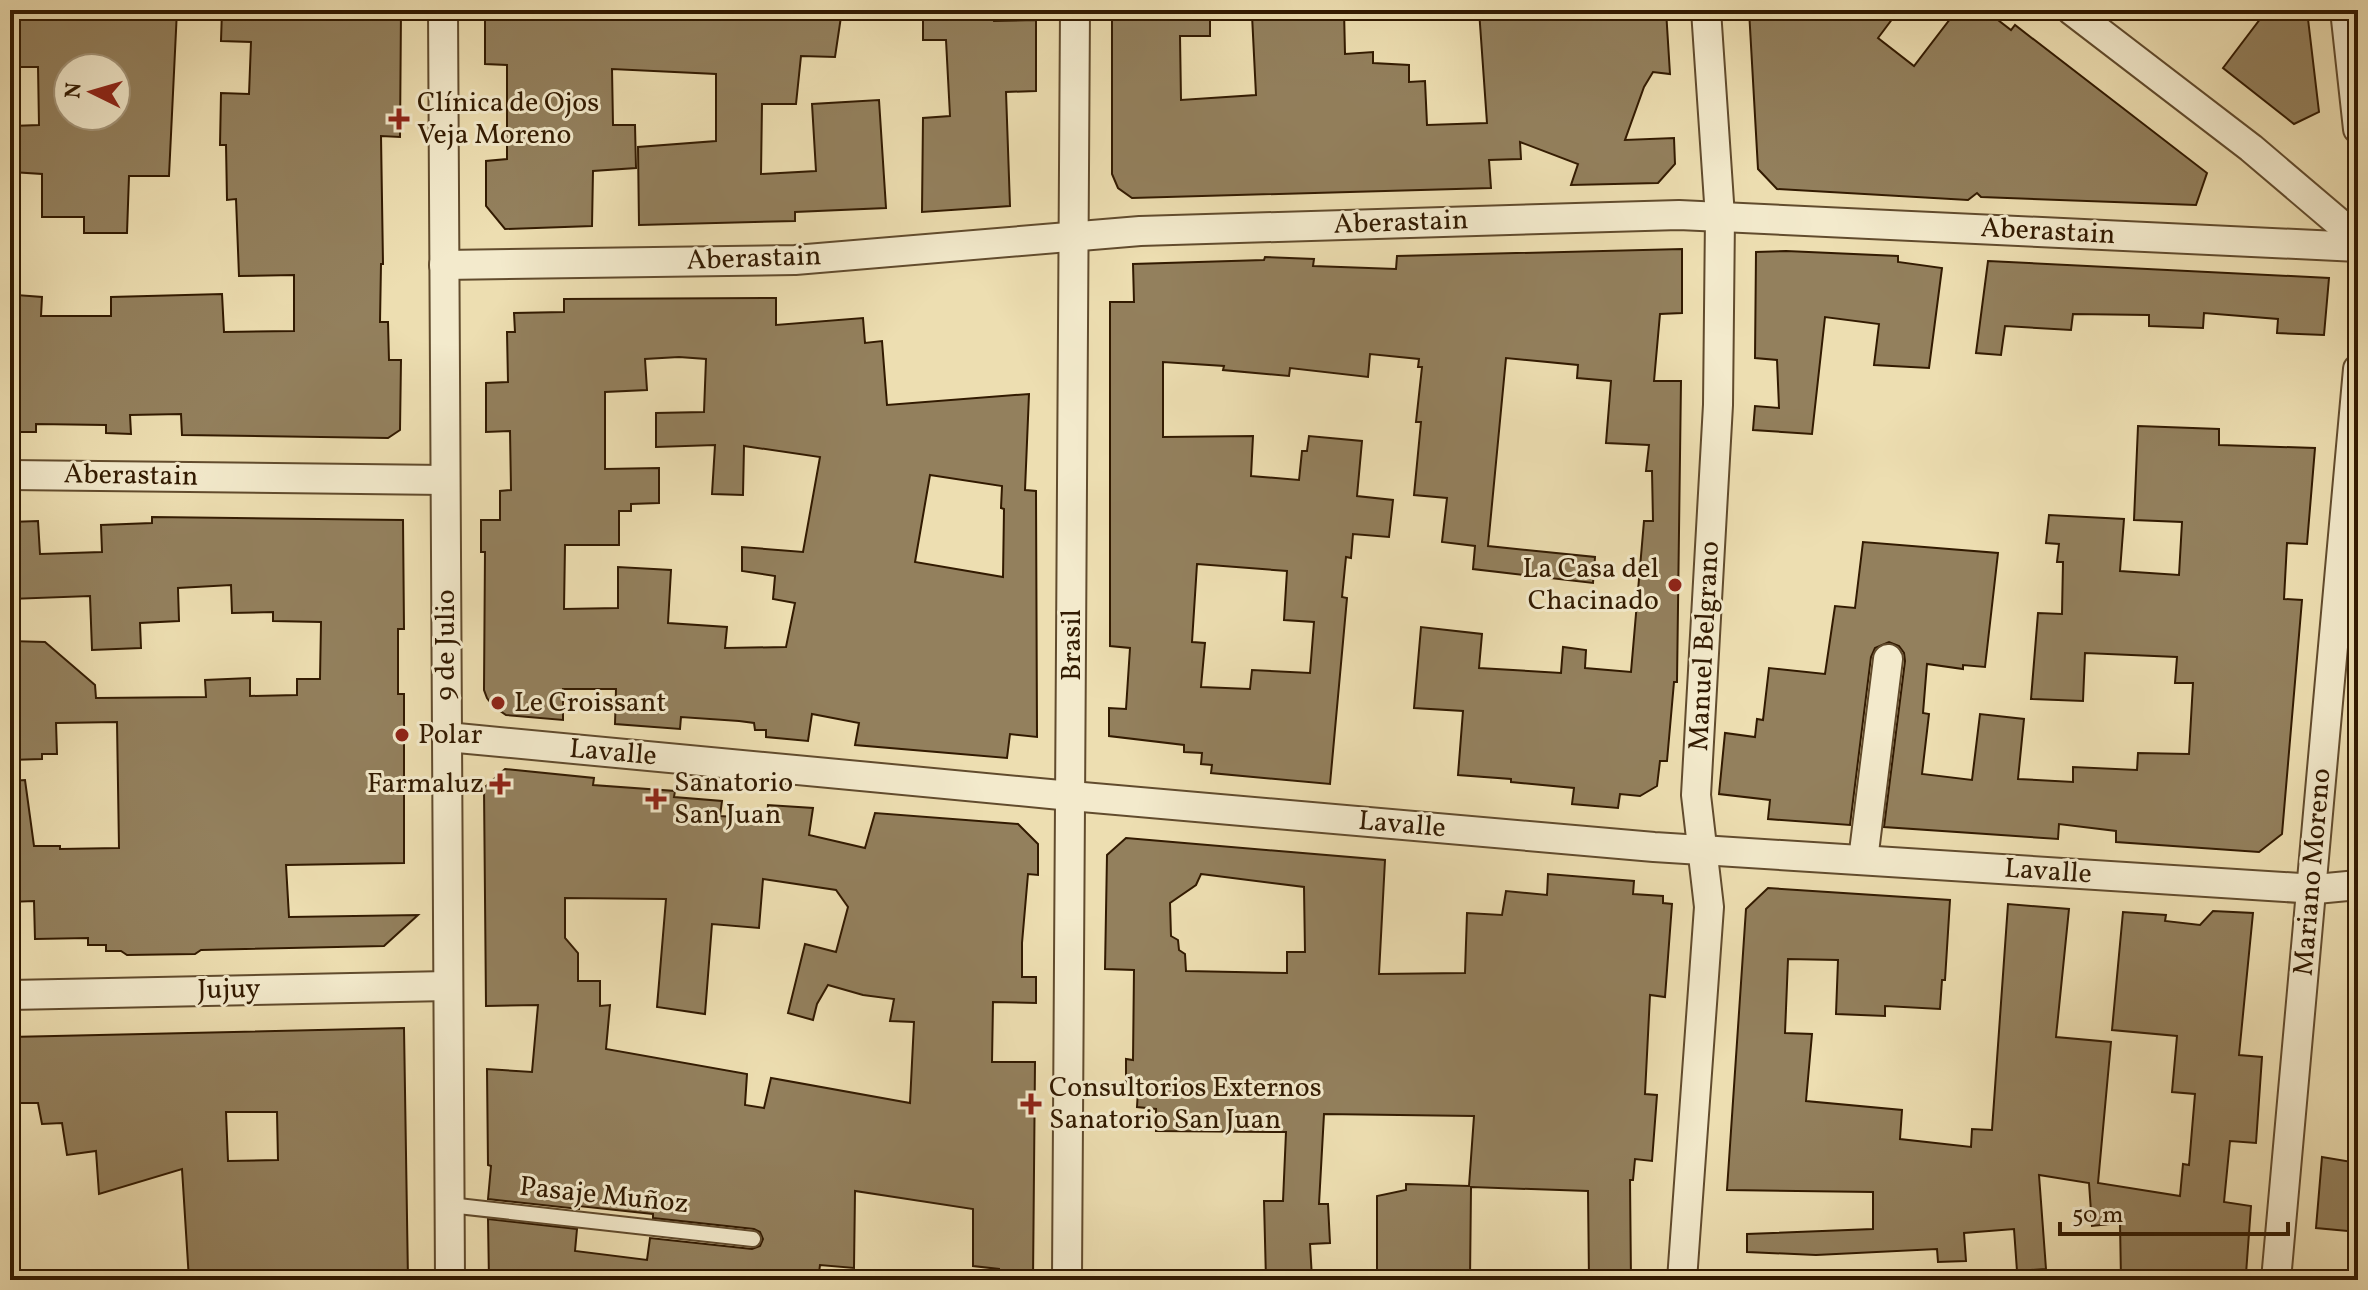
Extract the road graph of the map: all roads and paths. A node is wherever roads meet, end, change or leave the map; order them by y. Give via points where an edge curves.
1 (443, 10) edge
2 (1075, 10) edge
3 (1706, 10) edge
4 (2071, 10) edge
5 (2345, 10) edge
6 (2358, 129) edge
7 (1720, 217) junction
8 (1074, 237) junction
9 (2358, 239) edge
10 (2358, 247) edge
11 (444, 265) junction
12 (2358, 369) edge
13 (10, 475) edge
14 (445, 480) junction
15 (1888, 659) dead end
16 (447, 737) junction
17 (1071, 796) junction
18 (1703, 850) junction
19 (1863, 860) junction
20 (2358, 885) edge
21 (2312, 889) junction
22 (448, 986) junction
23 (10, 995) edge
24 (449, 1205) junction
25 (753, 1239) dead end
26 (450, 1280) edge
27 (1067, 1280) edge
28 (1682, 1280) edge
29 (2276, 1280) edge

1 - 11 street, 9 de Julio
2 - 8 street, Brasil
3 - 7 street, Manuel Belgrano
4 - 9 street via 2251,148
5 - 6 street
7 - 8 street, Aberastain via 1156,230
7 - 10 street, Aberastain
7 - 18 street, Manuel Belgrano via 1718,405 1696,795
8 - 11 street, Aberastain via 795,260
8 - 17 street, Brasil
11 - 14 street, 9 de Julio
12 - 21 street, Mariano Moreno
13 - 14 street, Aberastain
14 - 16 street, 9 de Julio
15 - 19 street
16 - 17 street, Lavalle
16 - 22 street, 9 de Julio
17 - 18 street, Lavalle
17 - 27 street, Brasil
18 - 19 street, Lavalle
18 - 28 street, Manuel Belgrano via 1709,907
19 - 21 street, Lavalle
20 - 21 street, Lavalle
21 - 29 street, Mariano Moreno
22 - 23 street, Jujuy
22 - 24 street, 9 de Julio
24 - 25 lane, Pasaje Muñoz
24 - 26 street, 9 de Julio

